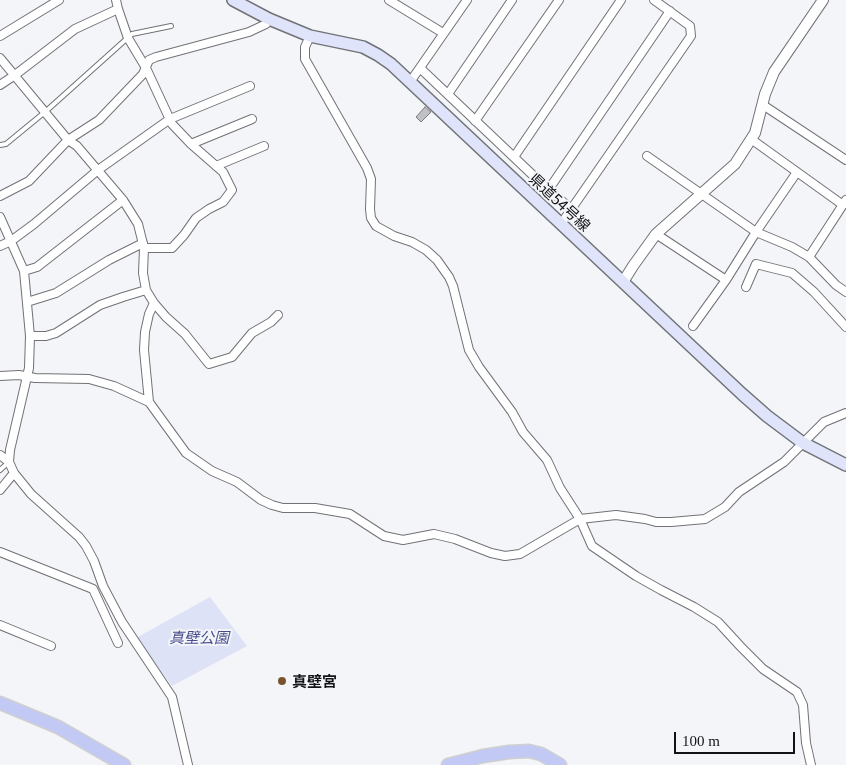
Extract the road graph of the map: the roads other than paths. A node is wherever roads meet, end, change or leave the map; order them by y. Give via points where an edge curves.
1 (59, 0) edge
2 (116, 0) edge
3 (233, 0) edge
4 (389, 0) edge
5 (467, 0) edge
6 (512, 0) edge
7 (559, 0) edge
8 (621, 0) edge
9 (654, 0) edge
10 (823, 0) edge
11 (118, 8) junction
12 (670, 11) junction
13 (269, 19) junction
14 (171, 26) dead end
15 (443, 33) junction
16 (0, 36) edge
17 (310, 36) junction
18 (128, 38) junction
19 (0, 58) edge
20 (146, 68) junction
21 (420, 68) junction
22 (15, 75) junction
23 (410, 82) junction
24 (0, 84) edge
25 (250, 86) dead end
26 (448, 94) junction
27 (762, 105) junction
28 (45, 112) junction
29 (170, 119) junction
30 (252, 119) dead end
31 (475, 121) junction
32 (751, 139) junction
33 (68, 140) junction
34 (191, 144) junction
35 (0, 145) edge
36 (264, 146) dead end
37 (647, 156) dead end
38 (514, 157) junction
39 (846, 160) edge
40 (216, 166) junction
41 (98, 170) junction
42 (797, 172) junction
43 (549, 189) junction
44 (701, 194) junction
45 (0, 196) edge
46 (124, 200) junction
47 (844, 203) edge
48 (571, 210) junction
49 (0, 218) edge
50 (562, 224) junction
51 (756, 232) junction
52 (656, 234) junction
53 (11, 241) junction
54 (0, 246) edge
55 (144, 246) junction
56 (809, 257) junction
57 (24, 271) junction
58 (726, 280) junction
59 (623, 282) junction
60 (746, 287) dead end
61 (146, 290) junction
62 (846, 292) edge
63 (28, 302) junction
64 (154, 303) junction
65 (278, 315) dead end
66 (693, 326) dead end
67 (846, 327) edge
68 (30, 336) junction
69 (0, 376) edge
70 (27, 376) junction
71 (149, 402) junction
72 (846, 413) edge
73 (804, 443) junction
74 (0, 455) edge
75 (9, 462) junction
76 (846, 465) edge
77 (0, 470) edge
78 (14, 473) junction
79 (0, 490) edge
80 (580, 519) junction
81 (0, 552) edge
82 (104, 586) junction
83 (93, 589) junction
84 (0, 625) edge
85 (118, 643) dead end
86 (51, 646) dead end
87 (0, 703) edge
88 (124, 765) edge
89 (188, 765) edge
90 (448, 765) edge
91 (560, 765) edge
92 (810, 765) edge

1 - 16 street
2 - 11 street
3 - 13 main road, 県道54号線
4 - 15 street
5 - 15 street
6 - 26 street
7 - 31 street
8 - 38 street
9 - 12 street
10 - 27 street via 774,72
11 - 18 street
11 - 22 street via 75,29
12 - 43 street
12 - 48 street via 690,26 691,36
13 - 17 main road, 県道54号線
13 - 20 street via 266,24 249,32 156,57 149,60
14 - 18 lane via 132,34
15 - 21 street
17 - 23 main road, 県道54号線 via 363,48 391,64
17 - 80 street via 305,58 371,179 371,218 376,226 412,242 438,260 453,286 469,350 523,432 547,460
18 - 20 street
18 - 28 lane
19 - 22 street
20 - 29 street
20 - 33 street via 144,74 99,120
21 - 23 street
21 - 26 street
22 - 24 street
22 - 28 street
23 - 50 main road, 県道54号線
25 - 29 street
26 - 31 street
27 - 32 street
27 - 39 street
28 - 33 street
28 - 35 lane via 6,144
29 - 34 street
29 - 41 street
30 - 34 street
31 - 38 street
32 - 42 street
32 - 44 street via 736,164
33 - 41 street
33 - 45 street via 29,181
34 - 40 street
36 - 40 street
37 - 44 street
38 - 43 street
40 - 55 street via 232,190 223,202 196,218 172,248
41 - 46 street
41 - 53 street
42 - 47 street
42 - 51 street
43 - 48 street
44 - 51 street
44 - 52 street
46 - 55 street via 138,224
46 - 57 street via 37,267
47 - 56 street
48 - 50 street
49 - 53 street
50 - 59 main road, 県道54号線
51 - 56 street
51 - 58 street
52 - 58 street
52 - 59 street
53 - 54 street
53 - 57 street
55 - 61 street
55 - 63 street via 109,260 56,293
56 - 62 street via 836,286
57 - 63 street
58 - 66 street
59 - 73 main road, 県道54号線 via 742,394
60 - 67 street via 756,264 792,273
61 - 64 street
61 - 68 street via 100,305 56,333
63 - 68 street
64 - 65 street via 209,364 232,357 252,333
64 - 71 street via 145,332 144,350
68 - 70 street
69 - 70 street
70 - 71 street via 89,379
70 - 75 street
71 - 80 street via 186,452 261,500 283,508 315,508 350,514 384,536 403,540 434,534 506,556 520,554
72 - 73 street via 824,422
73 - 76 main road, 県道54号線
73 - 80 street via 784,462 738,492 725,508 705,518 671,522 616,516
74 - 75 street
75 - 77 lane
75 - 78 street
78 - 79 street
78 - 82 street via 31,494 79,537
80 - 92 street via 592,546 636,576 718,622 763,669 797,692 803,705
81 - 83 street
82 - 83 street
82 - 89 street via 122,622 172,697
83 - 85 street
84 - 86 street
87 - 88 main road via 58,727
90 - 91 main road via 483,756 529,751

